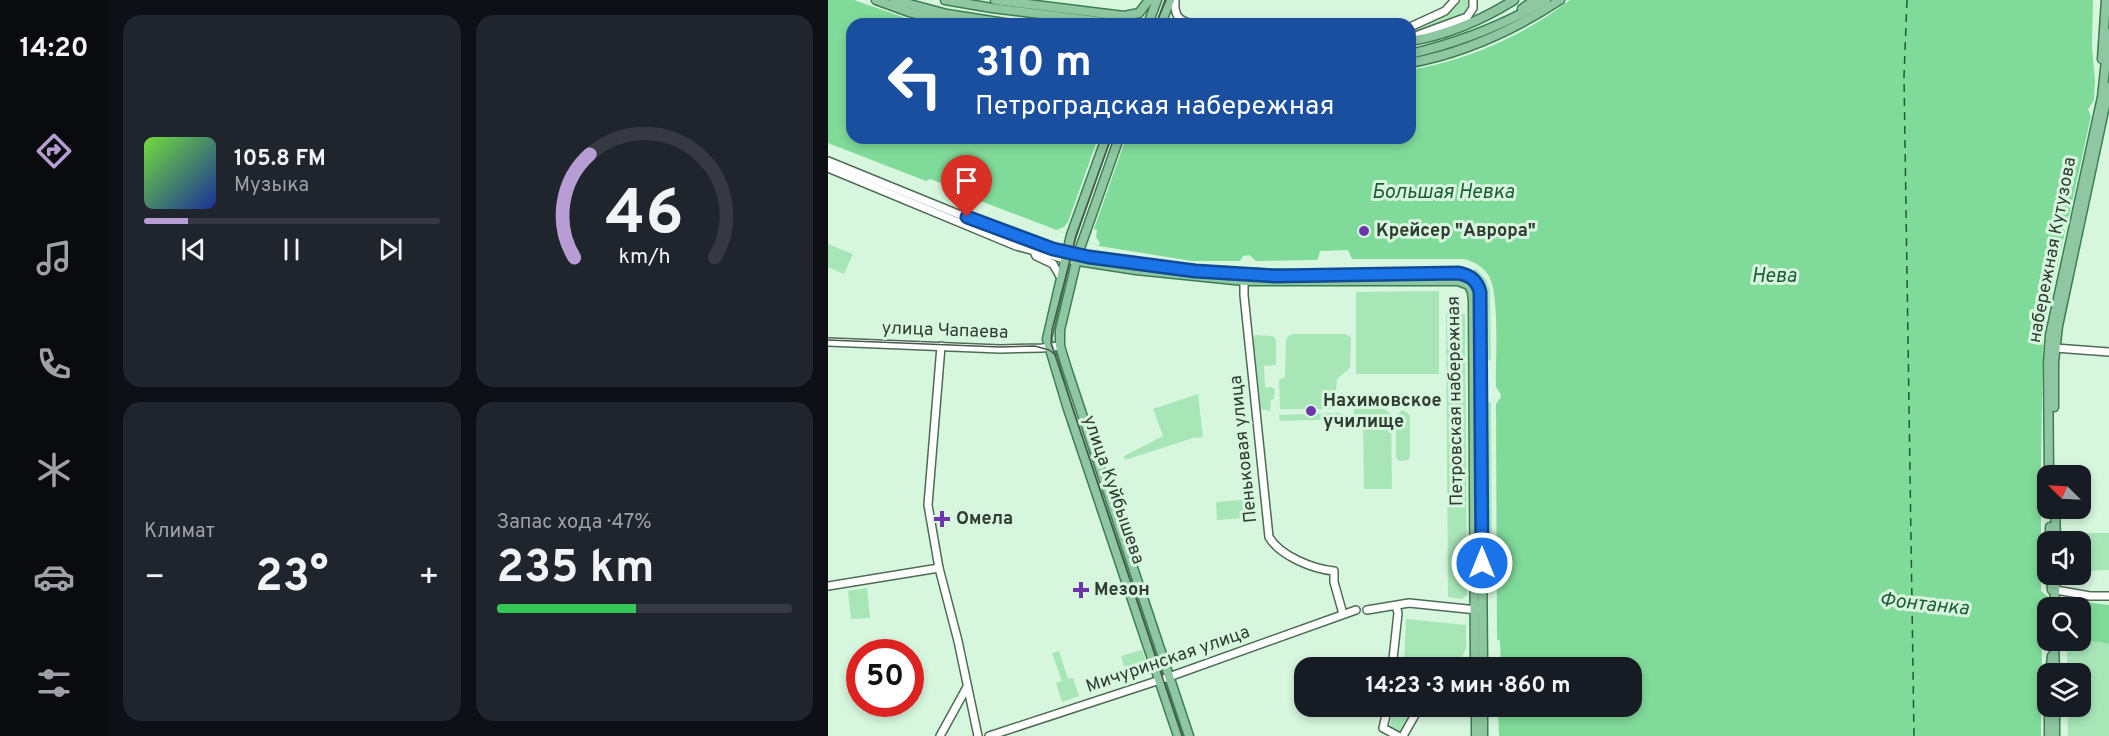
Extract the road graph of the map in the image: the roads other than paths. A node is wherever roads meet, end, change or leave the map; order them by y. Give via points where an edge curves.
1 (876, 0) edge
2 (894, 0) edge
3 (945, 0) edge
4 (995, 0) edge
5 (1149, 0) edge
6 (1157, 0) edge
7 (1172, 0) edge
8 (1455, 0) edge
9 (1473, 0) edge
10 (1514, 0) edge
11 (1534, 0) edge
12 (1546, 0) edge
13 (1560, 0) edge
14 (2106, 0) edge
15 (933, 18) edge
16 (973, 18) edge
17 (1072, 18) edge
18 (1150, 18) edge
19 (1164, 18) edge
20 (1180, 18) edge
21 (1507, 20) junction
22 (1416, 24) edge
23 (2109, 33) edge
24 (1416, 38) edge
25 (1416, 39) edge
26 (1416, 52) edge
27 (1416, 62) edge
28 (2107, 83) edge
29 (1104, 144) edge
30 (1117, 144) edge
31 (828, 160) edge
32 (828, 168) edge
33 (1034, 251) junction
34 (1066, 255) junction
35 (1077, 258) junction
36 (1061, 278) junction
37 (1244, 278) junction
38 (828, 342) edge
39 (941, 346) junction
40 (1060, 346) junction
41 (1049, 348) junction
42 (2055, 348) junction
43 (2109, 352) edge
44 (2049, 465) edge
45 (2055, 465) edge
46 (939, 568) junction
47 (828, 586) edge
48 (2109, 596) edge
49 (2055, 597) edge
50 (1396, 606) junction
51 (1356, 610) dead end
52 (1367, 610) dead end
53 (1479, 610) junction
54 (1343, 614) junction
55 (1393, 657) edge
56 (1476, 657) edge
57 (1482, 657) edge
58 (1169, 676) junction
59 (1159, 680) junction
60 (968, 687) junction
61 (1386, 717) edge
62 (1414, 717) edge
63 (1476, 717) edge
64 (1483, 717) edge
65 (2049, 717) edge
66 (2055, 717) edge
67 (940, 736) edge
68 (978, 736) edge
69 (989, 736) edge
70 (1178, 736) edge
71 (1189, 736) edge
72 (1398, 736) edge
73 (1403, 736) edge
74 (1476, 736) edge
75 (1483, 736) edge
76 (2049, 736) edge
77 (2055, 736) edge

1 - 15 main road
2 - 16 main road
3 - 17 main road
4 - 5 main road via 1124,16 1139,13
6 - 18 main road
7 - 19 main road
7 - 20 street
8 - 22 street via 1445,11
9 - 24 street via 1467,17
10 - 25 main road via 1470,24
11 - 21 main road
12 - 21 main road
13 - 27 main road via 1480,42
14 - 28 main road via 2102,49
21 - 26 main road
23 - 28 main road, набережная Кутузова
28 - 42 main road, набережная Кутузова
28 - 44 main road, набережная Кутузова via 2050,335
29 - 34 main road, улица Куйбышева
30 - 35 main road, улица Куйбышева
31 - 34 street
32 - 33 street
33 - 34 street
33 - 36 street via 1053,264
34 - 35 main road
34 - 36 main road, улица Куйбышева
35 - 37 main road
35 - 40 main road, улица Куйбышева via 1060,330
36 - 41 main road, улица Куйбышева via 1047,335
37 - 53 main road, Петровская набережная via 1464,278 1470,286
37 - 54 street, Пеньковая улица via 1269,537 1276,547 1310,566 1334,571
38 - 39 street, улица Чапаева
39 - 41 street, улица Чапаева
39 - 46 street via 928,506
40 - 41 street, улица Чапаева
40 - 58 main road, улица Куйбышева
41 - 59 main road, улица Куйбышева
42 - 43 street
42 - 45 main road, набережная Кутузова
46 - 47 street
46 - 60 street
48 - 49 street
50 - 52 street
50 - 53 street via 1409,603
50 - 55 street
51 - 54 street, Мичуринская улица
53 - 56 main road, Петровская набережная
53 - 57 main road, Петровская набережная
54 - 58 street, Мичуринская улица
58 - 59 street, Мичуринская улица
58 - 71 main road, улица Куйбышева
59 - 69 street, Мичуринская улица
59 - 70 main road, улица Куйбышева
60 - 67 street
60 - 68 street
61 - 72 street via 1383,728
62 - 73 street
63 - 74 main road
64 - 75 main road
65 - 76 main road
66 - 77 main road

